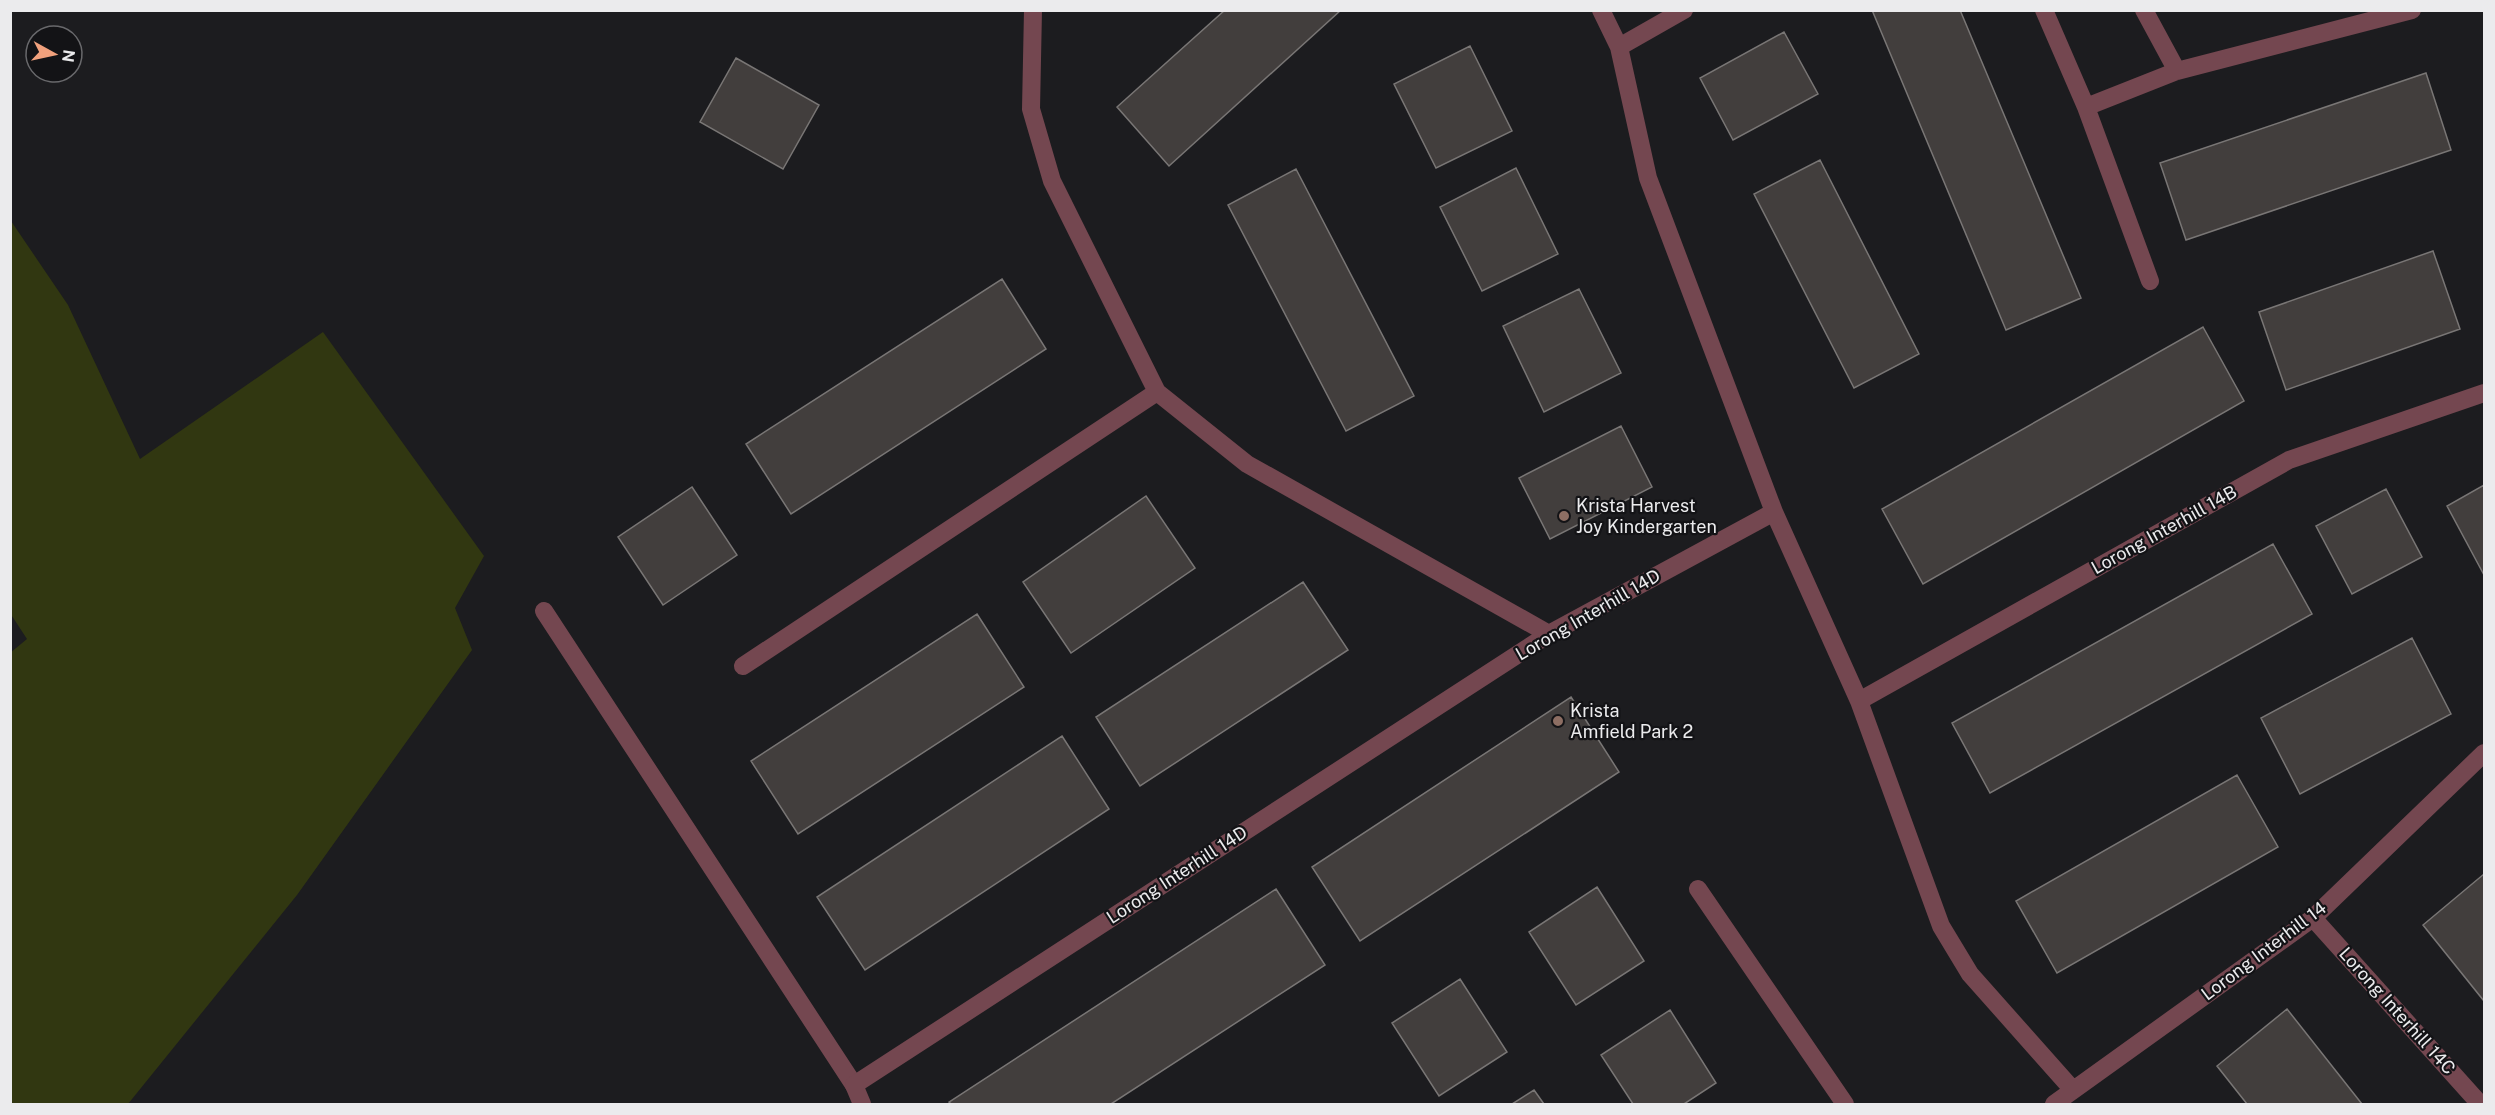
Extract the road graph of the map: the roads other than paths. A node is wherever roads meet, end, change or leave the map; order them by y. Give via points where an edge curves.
1 (1022, 10) edge
2 (1601, 10) edge
3 (1684, 10) edge
4 (2044, 10) edge
5 (2144, 10) edge
6 (2412, 10) edge
7 (1033, 11) edge
8 (1619, 47) junction
9 (2176, 71) junction
10 (2086, 108) junction
11 (2150, 281) dead end
12 (1157, 392) junction
13 (2484, 393) edge
14 (1774, 512) junction
15 (544, 611) dead end
16 (1549, 634) junction
17 (743, 666) dead end
18 (1858, 701) junction
19 (2484, 753) edge
20 (1698, 889) dead end
21 (2313, 918) junction
22 (854, 1085) junction
23 (2073, 1090) junction
24 (862, 1104) edge
25 (1845, 1104) edge
26 (2054, 1104) edge
27 (2480, 1104) edge

1 - 7 street
2 - 8 street
3 - 8 street
4 - 10 street
5 - 9 street
6 - 9 street
7 - 12 street via 1031,109 1052,181
8 - 14 street via 1648,178
9 - 10 street
10 - 11 street
12 - 16 street via 1247,464
12 - 17 street
13 - 18 street, Lorong Interhill 14B via 2289,460
14 - 16 street, Lorong Interhill 14D
14 - 18 street
15 - 22 street
16 - 22 street, Lorong Interhill 14D
18 - 23 street via 1941,926 1970,974
19 - 21 street, Lorong Interhill 14
20 - 25 street
21 - 23 street, Lorong Interhill 14
21 - 27 street, Lorong Interhill 14C
22 - 24 street
23 - 26 street, Lorong Interhill 14

